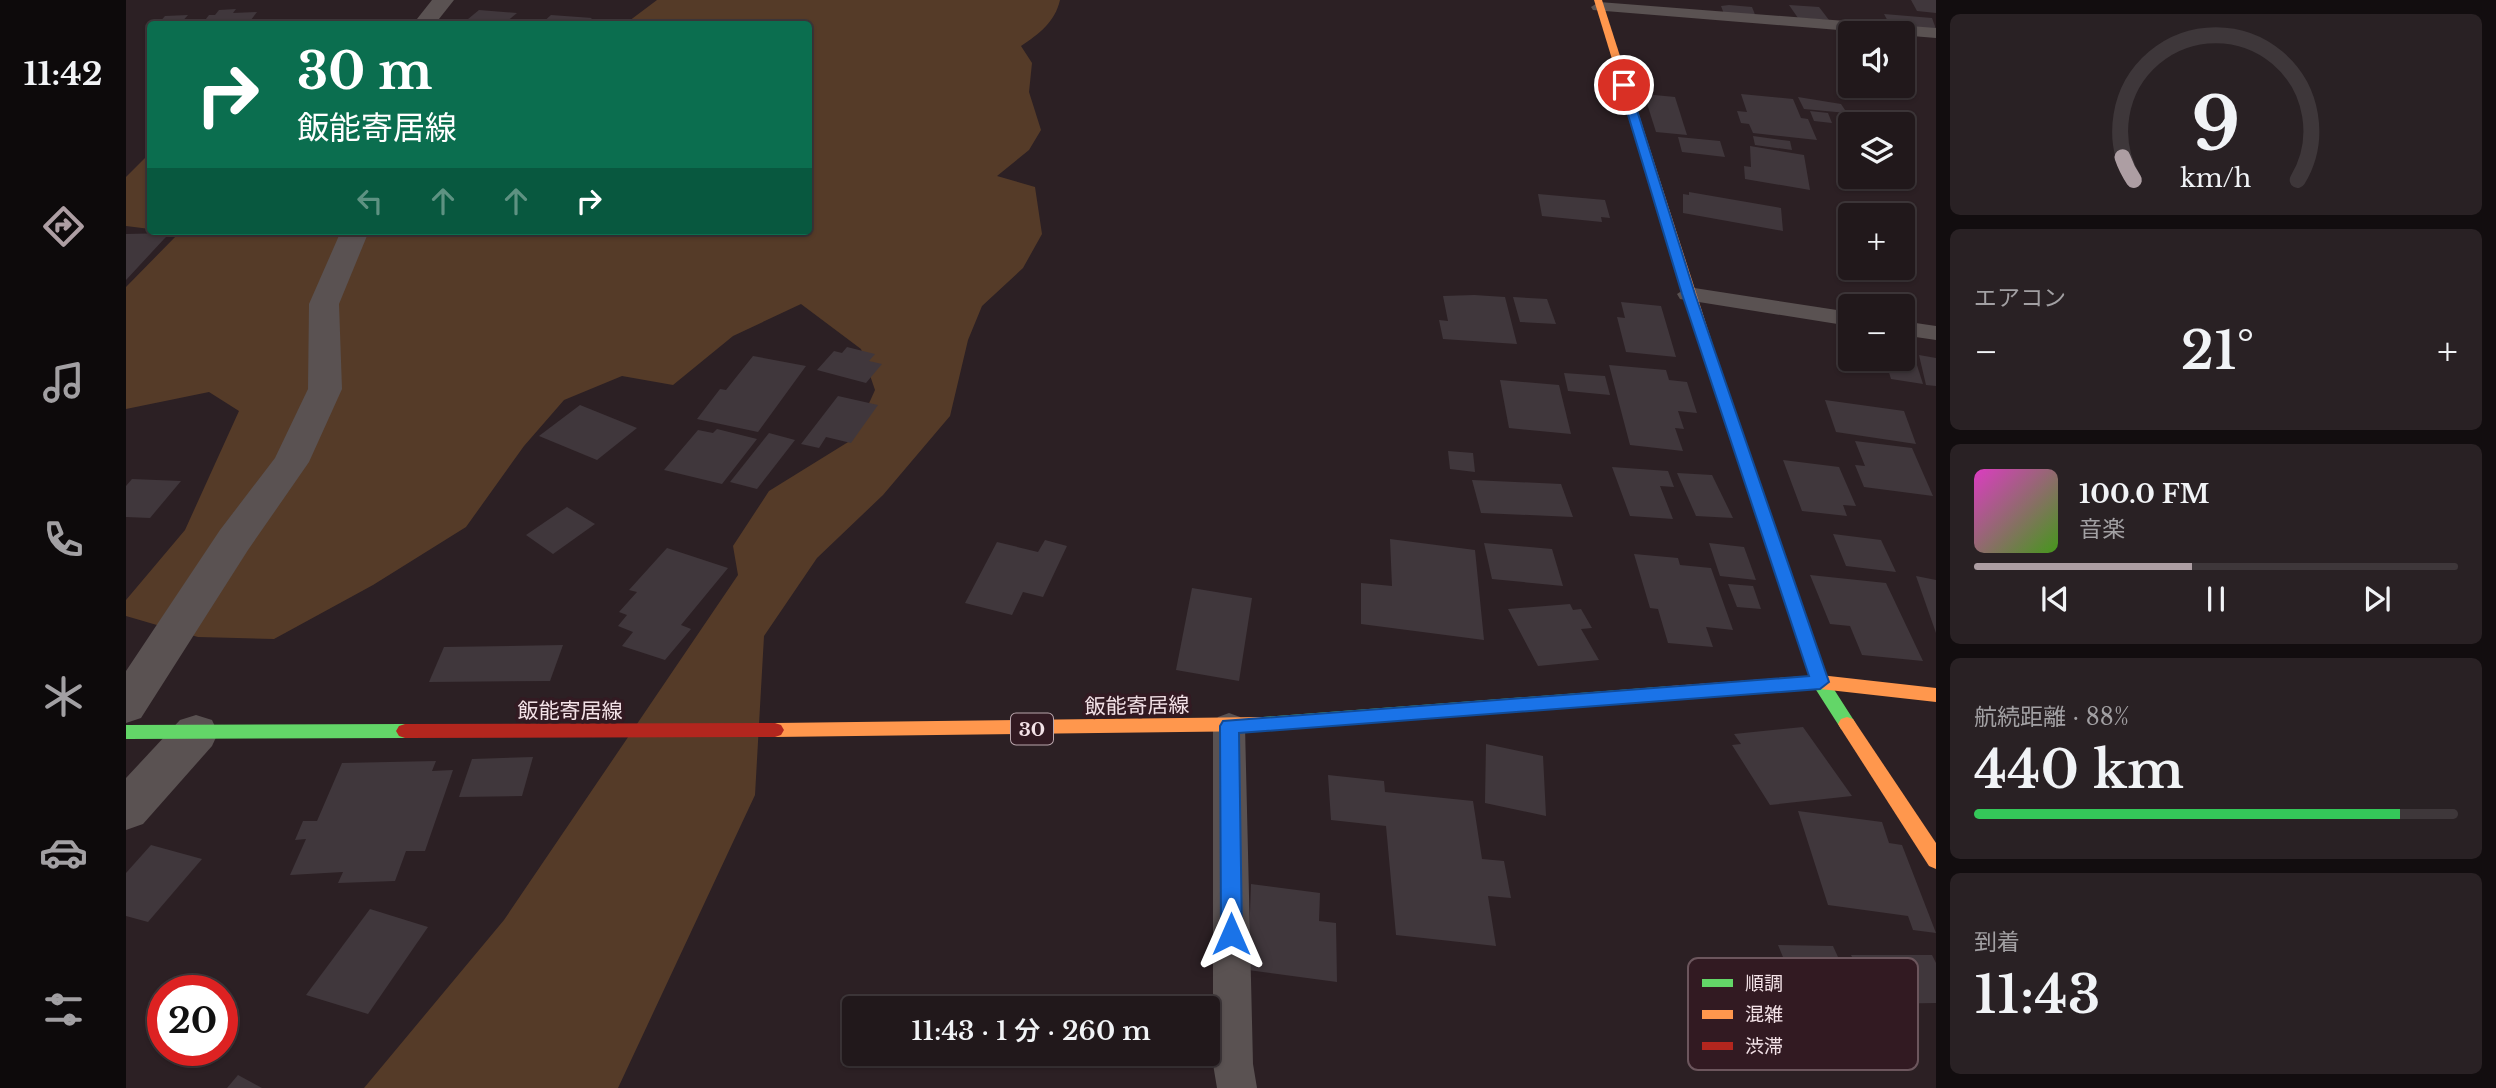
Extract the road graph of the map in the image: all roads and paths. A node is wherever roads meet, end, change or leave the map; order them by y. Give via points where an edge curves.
1 (443, 0) edge
2 (1599, 4) edge
3 (426, 21) edge
4 (1936, 33) edge
5 (353, 235) edge
6 (1688, 294) junction
7 (1838, 317) edge
8 (1915, 330) edge
9 (1936, 333) edge
10 (1820, 682) junction
11 (1936, 695) edge
12 (126, 706) edge
13 (1229, 726) junction
14 (126, 732) edge
15 (196, 733) junction
16 (126, 810) edge
17 (1936, 860) edge
18 (1237, 1088) edge

1 - 3 street
2 - 4 lane
2 - 6 street
5 - 12 street via 324,304 325,389 291,462 234,540
6 - 7 lane
6 - 10 street
8 - 9 lane
10 - 11 street, 飯能寄居線 / 30
10 - 13 street, 飯能寄居線 / 30
10 - 17 street
13 - 15 street, 飯能寄居線 / 30
13 - 18 lane
14 - 15 street, 飯能寄居線 / 30
15 - 16 street

